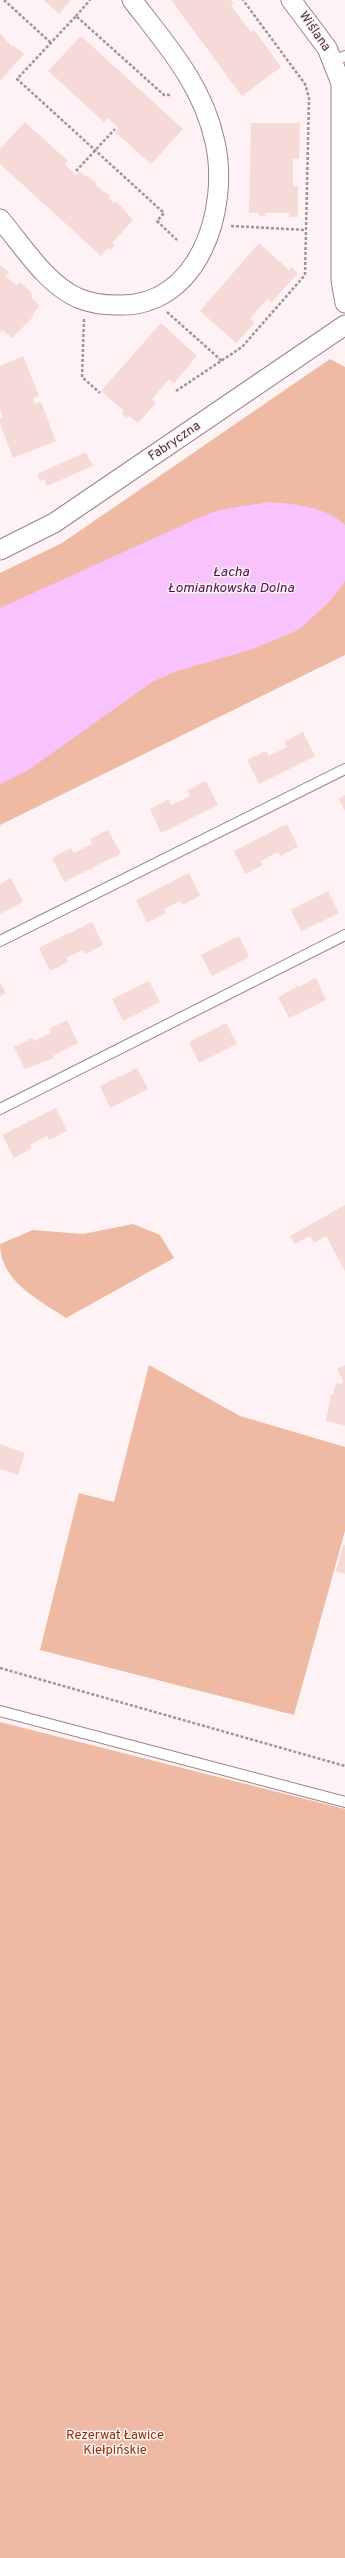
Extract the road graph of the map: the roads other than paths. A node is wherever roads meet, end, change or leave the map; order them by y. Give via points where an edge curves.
1 (132, 0) edge
2 (291, 0) edge
3 (339, 58) edge
4 (0, 219) edge
5 (345, 303) edge
6 (345, 325) edge
7 (0, 550) edge
8 (345, 769) edge
9 (345, 935) edge
10 (0, 941) edge
11 (0, 1109) edge
12 (0, 1711) edge
13 (345, 1802) edge

1 - 4 street via 189,75 206,108 220,176 214,219 202,251 186,277 160,298 131,306 103,305 78,298 56,284
2 - 3 street, Wiślana via 327,48
3 - 5 street, Wiślana via 341,280
6 - 7 street, Fabryczna via 54,523
8 - 10 lane
9 - 11 lane
12 - 13 lane

